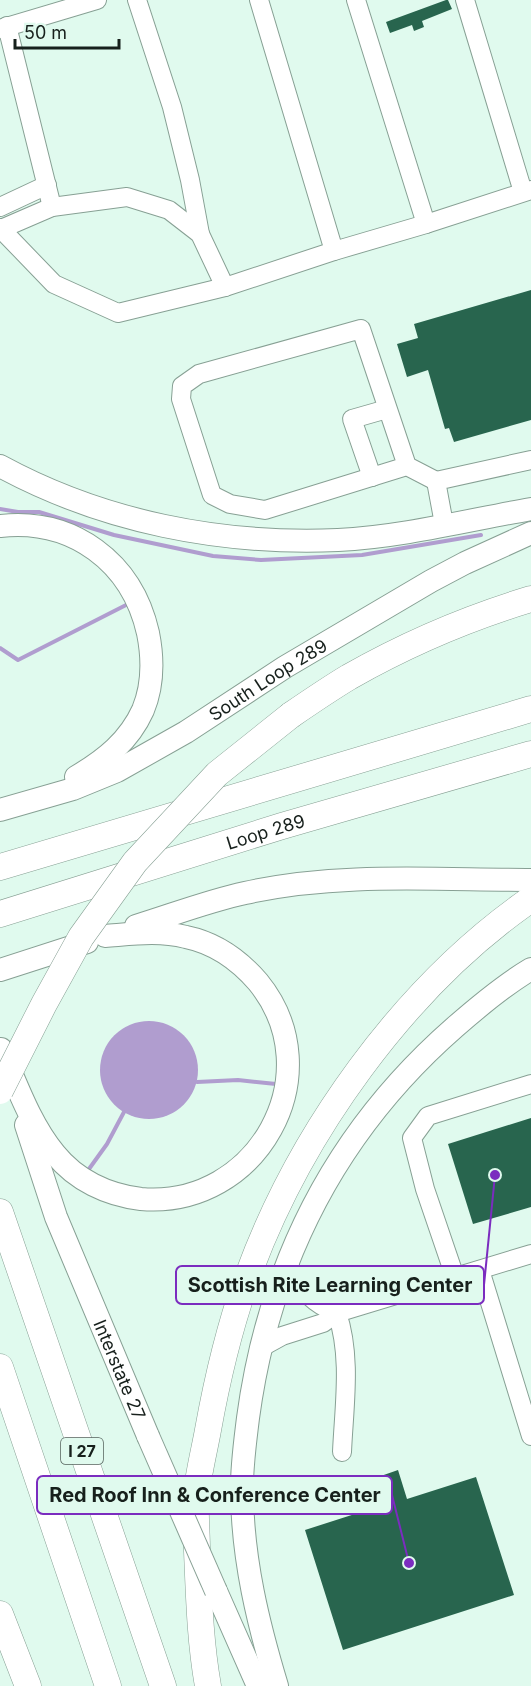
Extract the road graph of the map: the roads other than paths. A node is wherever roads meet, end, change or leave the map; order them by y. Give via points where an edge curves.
1 (97, 0) edge
2 (137, 0) edge
3 (259, 0) edge
4 (356, 0) edge
5 (465, 0) edge
6 (3, 28) edge
7 (47, 185) junction
8 (527, 191) edge
9 (0, 207) edge
10 (52, 207) junction
11 (426, 224) junction
12 (0, 229) edge
13 (200, 234) junction
14 (334, 251) junction
15 (225, 287) junction
16 (387, 408) junction
17 (531, 460) edge
18 (0, 466) edge
19 (407, 466) junction
20 (372, 477) junction
21 (436, 481) junction
22 (531, 509) edge
23 (444, 524) junction
24 (0, 526) edge
25 (531, 533) edge
26 (531, 599) edge
27 (531, 709) edge
28 (531, 754) edge
29 (29, 803) junction
30 (0, 810) edge
31 (0, 867) edge
32 (531, 880) edge
33 (531, 899) edge
34 (5, 912) edge
35 (105, 936) junction
36 (531, 969) edge
37 (0, 970) edge
38 (0, 1048) edge
39 (531, 1084) edge
40 (0, 1091) edge
41 (0, 1212) edge
42 (531, 1254) edge
43 (288, 1262) junction
44 (480, 1270) junction
45 (455, 1277) junction
46 (337, 1313) junction
47 (262, 1347) junction
48 (0, 1367) edge
49 (531, 1436) edge
50 (342, 1452) dead end
51 (0, 1614) edge
52 (28, 1686) edge
53 (108, 1686) edge
54 (163, 1686) edge
55 (208, 1686) edge
56 (258, 1686) edge
57 (277, 1686) edge

1 - 6 street
2 - 13 street via 172,107
3 - 14 street
4 - 11 street
5 - 8 street
6 - 7 street
7 - 9 street
7 - 10 street
8 - 11 street
10 - 12 street
10 - 13 street via 127,197 169,210
11 - 14 street
12 - 15 street via 54,284 118,314
13 - 15 street
14 - 15 street
16 - 19 street
16 - 20 street via 352,419
16 - 20 street via 361,329 199,374 182,386 181,399 212,495 230,504 265,510
17 - 21 street
18 - 23 main road via 59,495 120,515 220,536 339,540
19 - 20 street
19 - 21 street
21 - 23 street
22 - 23 main road
24 - 29 main road via 40,526 62,532 80,539 111,562 139,603 151,655 152,670 143,710 115,751
25 - 29 main road, South Loop 289 via 430,581 117,771
26 - 40 highway, bridge via 421,640 349,677 291,715 217,774 135,862 81,937
27 - 31 highway
28 - 34 highway, Loop 289
29 - 30 main road, South Loop 289
32 - 35 main road via 355,879 298,885 235,896
33 - 55 highway via 463,952 387,1033 300,1161 246,1281 221,1369 196,1497 199,1623
35 - 37 main road
35 - 38 main road via 169,933 207,944 240,964 274,1006 286,1043 287,1082 274,1125 248,1161 231,1176 186,1197 134,1198 93,1185 54,1153 32,1118
36 - 43 main road via 434,1046 379,1105 335,1166
38 - 56 main road, Interstate 27, bridge via 56,1216
39 - 45 street via 428,1116 412,1138
41 - 54 highway, I 27
42 - 44 street
43 - 46 street via 297,1284 311,1299
43 - 47 main road via 270,1310
44 - 45 street
44 - 49 street
45 - 46 street
46 - 47 street via 323,1323
46 - 50 street via 344,1333
47 - 57 main road via 246,1436 242,1512 260,1629
48 - 53 highway, I 27
51 - 52 highway

